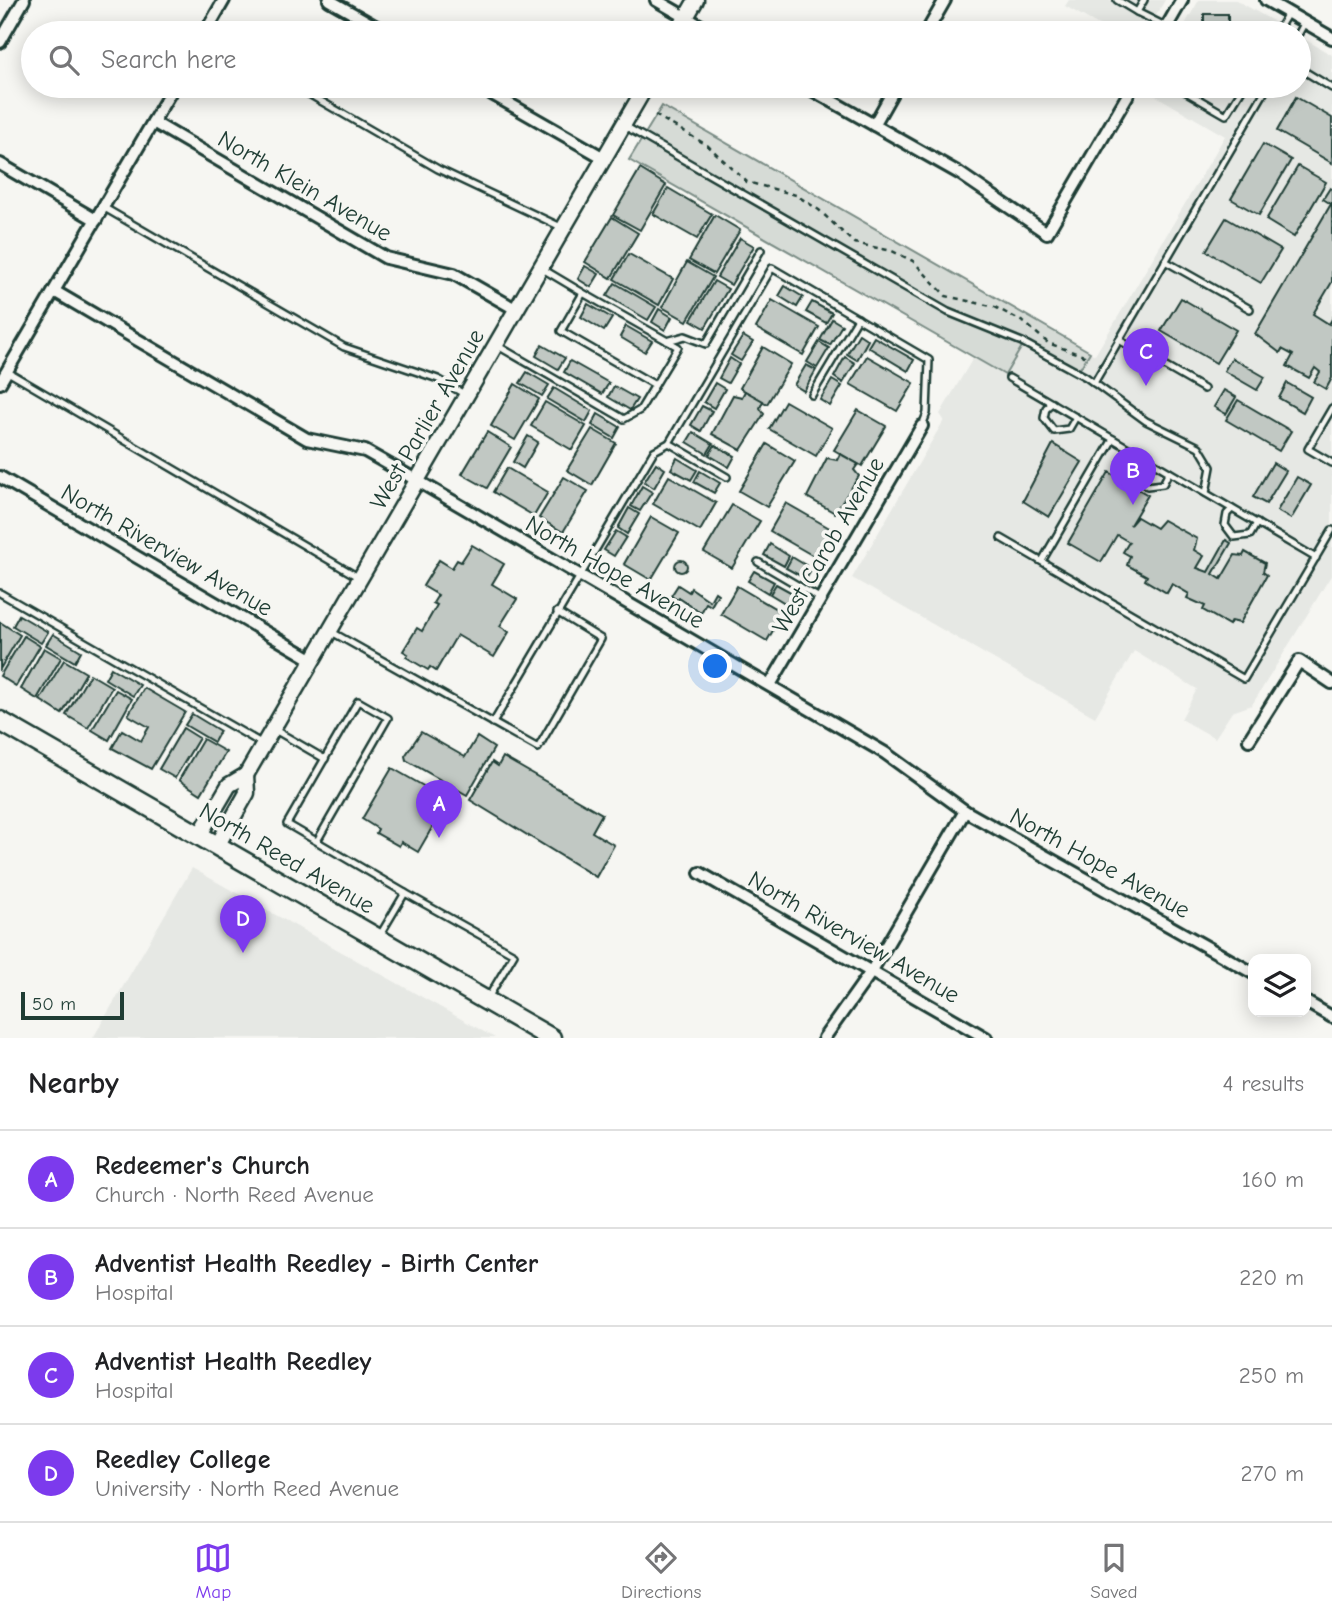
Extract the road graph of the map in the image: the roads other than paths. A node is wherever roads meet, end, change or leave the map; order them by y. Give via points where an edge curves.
1 (24, 0) edge
2 (223, 0) edge
3 (329, 0) edge
4 (656, 0) edge
5 (696, 0) edge
6 (945, 0) edge
7 (1117, 0) edge
8 (1144, 0) edge
9 (1182, 0) edge
10 (1266, 0) edge
11 (1137, 12) junction
12 (1288, 13) junction
13 (686, 18) junction
14 (212, 21) edge
15 (366, 21) edge
16 (684, 21) edge
17 (691, 21) edge
18 (933, 21) edge
19 (1151, 21) edge
20 (1170, 21) edge
21 (1283, 21) edge
22 (1303, 21) edge
23 (1311, 26) edge
24 (1332, 38) edge
25 (0, 42) edge
26 (1311, 75) edge
27 (1332, 88) edge
28 (167, 98) edge
29 (317, 98) edge
30 (499, 98) edge
31 (639, 98) edge
32 (826, 98) edge
33 (889, 98) edge
34 (1126, 98) edge
35 (1198, 98) edge
36 (1237, 98) edge
37 (1261, 98) edge
38 (153, 122) junction
39 (624, 125) junction
40 (874, 125) junction
41 (604, 158) junction
42 (0, 164) edge
43 (103, 207) junction
44 (96, 220) junction
45 (564, 228) junction
46 (761, 250) dead end
47 (1166, 261) junction
48 (541, 268) junction
49 (54, 291) junction
50 (583, 293) junction
51 (1250, 309) dead end
52 (517, 310) junction
53 (858, 318) junction
54 (685, 336) junction
55 (1119, 340) junction
56 (667, 341) junction
57 (496, 345) junction
58 (678, 347) junction
59 (8, 372) junction
60 (1009, 378) dead end
61 (0, 383) edge
62 (1094, 383) junction
63 (655, 385) junction
64 (1205, 389) dead end
65 (812, 395) dead end
66 (467, 396) junction
67 (1052, 403) junction
68 (1332, 408) edge
69 (1076, 417) junction
70 (922, 426) joint
71 (1113, 439) junction
72 (669, 443) junction
73 (1145, 458) junction
74 (1332, 463) edge
75 (1169, 472) junction
76 (0, 477) edge
77 (727, 477) dead end
78 (418, 481) junction
79 (1206, 493) junction
80 (1233, 509) junction
81 (1257, 523) junction
82 (1332, 530) edge
83 (1002, 538) dead end
84 (1316, 558) junction
85 (1042, 561) junction
86 (758, 562) dead end
87 (580, 576) junction
88 (361, 578) junction
89 (0, 593) edge
90 (821, 599) junction
91 (557, 612) junction
92 (330, 631) junction
93 (313, 660) junction
94 (1332, 683) edge
95 (770, 685) junction
96 (0, 720) edge
97 (493, 723) junction
98 (272, 729) junction
99 (1249, 740) dead end
100 (263, 744) junction
101 (325, 759) junction
102 (246, 775) junction
103 (965, 811) junction
104 (199, 836) junction
105 (317, 841) junction
106 (217, 846) junction
107 (700, 873) dead end
108 (405, 892) junction
109 (378, 939) junction
110 (1248, 970) edge
111 (871, 972) junction
112 (487, 1001) junction
113 (1311, 1005) edge
114 (1332, 1017) edge
115 (551, 1038) edge
116 (824, 1038) edge
117 (986, 1038) edge

1 - 25 street
2 - 14 street
3 - 15 street
4 - 13 street
5 - 13 street
6 - 18 street
7 - 11 lane
8 - 11 lane
9 - 20 street
10 - 12 street
11 - 19 lane
12 - 21 lane
12 - 22 street
13 - 16 street
13 - 17 street
23 - 24 street
26 - 27 lane
28 - 38 street
29 - 45 lane via 438,169
30 - 41 street
31 - 39 street, West Parlier Avenue
32 - 40 street
33 - 40 street
34 - 40 street via 1047,233 959,173
35 - 36 lane via 1227,115
37 - 47 lane
38 - 43 street
38 - 52 street, North Klein Avenue via 386,258 454,274
39 - 41 street, West Parlier Avenue
39 - 62 lane via 948,312 1044,353
41 - 45 street, West Parlier Avenue
42 - 44 street
43 - 44 street
43 - 66 lane via 344,347 438,379
44 - 49 street
45 - 48 street, West Parlier Avenue
46 - 54 lane via 706,344
47 - 51 lane
47 - 55 lane
48 - 50 lane
48 - 52 street, West Parlier Avenue
49 - 59 street
49 - 78 street, North Hope Avenue via 307,439 365,451
50 - 56 lane
50 - 63 lane via 561,331
52 - 57 street, West Parlier Avenue
53 - 65 lane
53 - 70 lane via 929,360 927,413
53 - 72 lane via 772,268
54 - 56 lane
54 - 58 lane
55 - 62 lane
55 - 64 lane
56 - 58 lane
57 - 63 lane via 624,419 640,411
57 - 66 street, West Parlier Avenue
58 - 63 lane
59 - 61 street
59 - 88 lane
60 - 67 lane
62 - 79 lane via 1146,421 1205,454 1211,467
66 - 78 street, West Parlier Avenue
67 - 69 lane
67 - 69 lane via 1044,418 1054,431 1069,429
68 - 74 lane via 1308,449
69 - 71 lane
70 - 90 street, West Carob Avenue
71 - 73 lane
71 - 85 lane
72 - 77 lane
72 - 87 lane via 654,451
73 - 75 lane
73 - 75 lane via 1138,473 1147,486 1163,484
75 - 79 lane
76 - 93 street, North Riverview Avenue
78 - 87 street, North Hope Avenue
78 - 88 street, West Parlier Avenue
79 - 80 lane
80 - 81 lane
80 - 81 lane via 1225,525 1234,537 1250,535
81 - 84 lane
82 - 84 lane
83 - 85 lane
84 - 85 lane via 1244,679
86 - 90 lane
87 - 91 lane
87 - 95 street, North Hope Avenue
88 - 92 street, West Parlier Avenue
89 - 100 lane
90 - 95 street, West Carob Avenue
91 - 97 lane
91 - 97 lane via 601,639 538,748
92 - 93 street, West Parlier Avenue
92 - 97 lane
93 - 98 street, West Parlier Avenue
94 - 99 street via 1299,661
95 - 103 street, North Hope Avenue via 885,754
96 - 104 main road, North Reed Avenue
98 - 100 street, West Parlier Avenue
98 - 101 lane
100 - 102 street, West Parlier Avenue
101 - 105 lane via 287,824
101 - 105 lane via 358,701 388,718
102 - 104 street, West Parlier Avenue via 229,785
102 - 106 street, West Parlier Avenue via 247,793
103 - 110 street, North Hope Avenue
103 - 111 street
104 - 106 main road, North Reed Avenue
105 - 108 lane
106 - 109 main road, North Reed Avenue
107 - 111 street, North Riverview Avenue
108 - 109 lane
108 - 112 lane via 514,954
109 - 112 main road, North Reed Avenue
111 - 116 street
111 - 117 street, North Riverview Avenue
112 - 115 main road, North Reed Avenue
113 - 114 street

